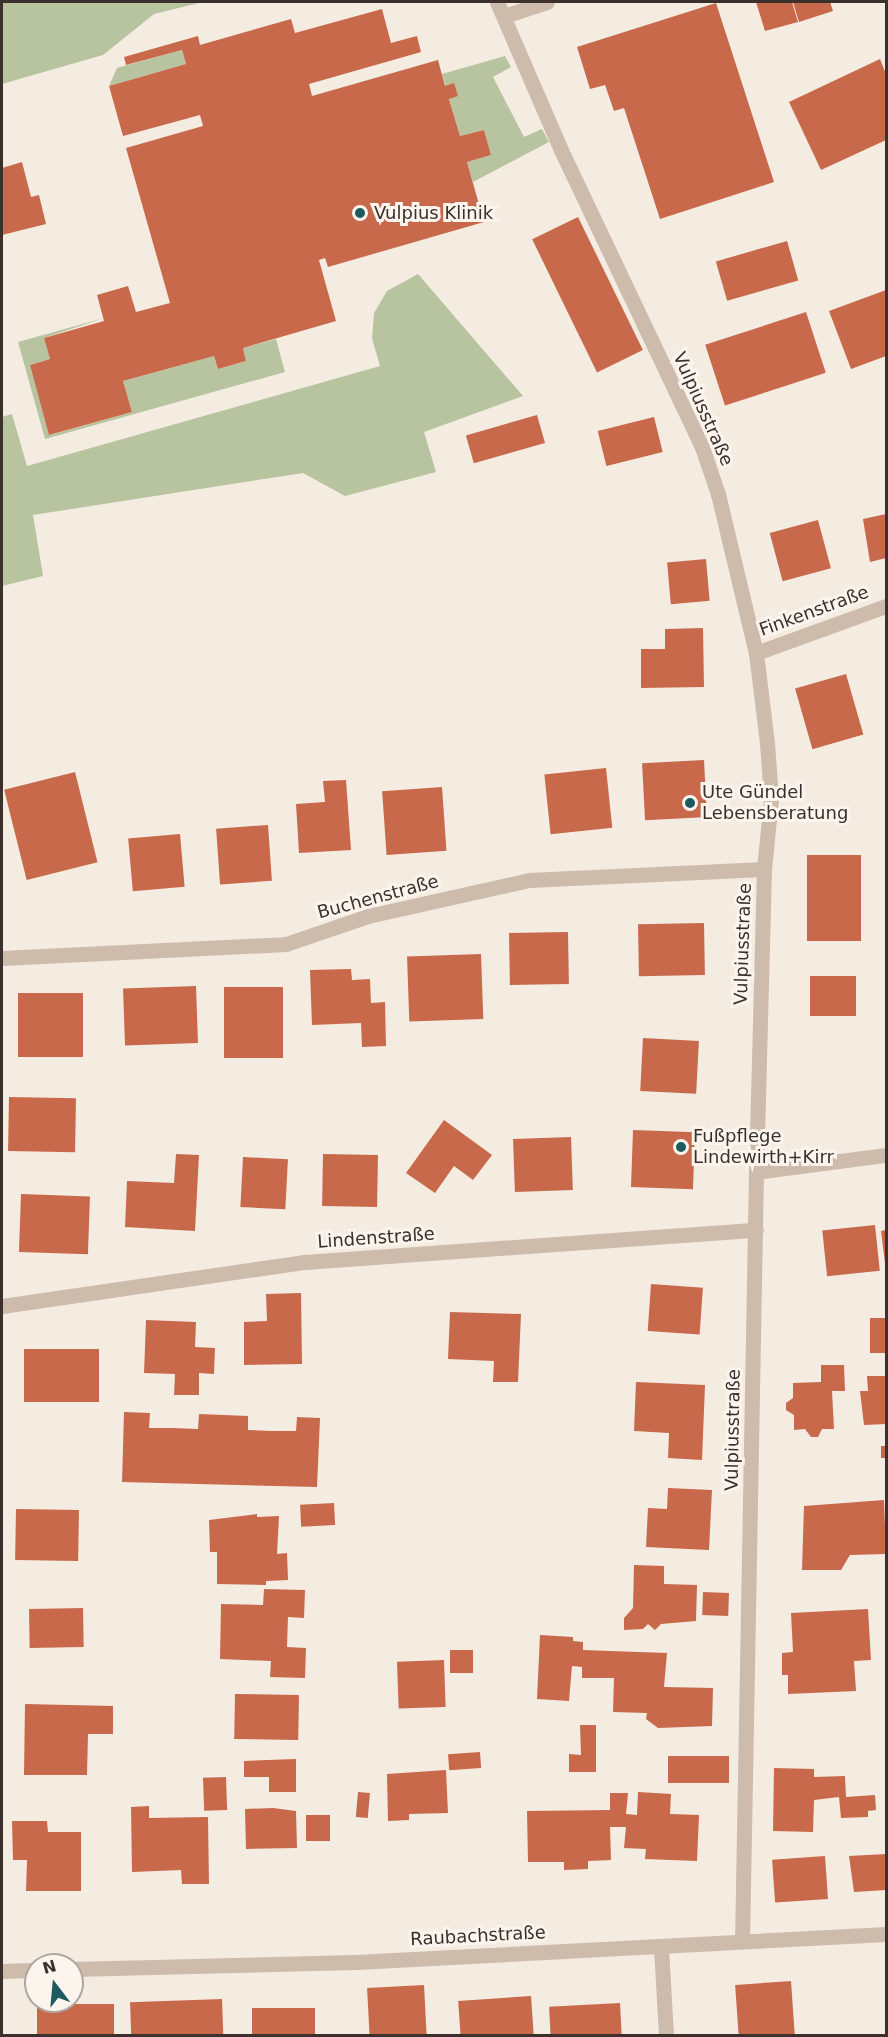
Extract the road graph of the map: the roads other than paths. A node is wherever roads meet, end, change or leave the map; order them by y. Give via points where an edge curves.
1 (547, 2) edge
2 (500, 9) edge
3 (886, 606) edge
4 (756, 653) junction
5 (764, 869) junction
6 (2, 958) edge
7 (886, 1155) edge
8 (756, 1172) junction
9 (756, 1230) junction
10 (2, 1306) edge
11 (886, 1934) edge
12 (742, 1940) junction
13 (661, 1948) junction
14 (84, 1970) edge
15 (2, 1971) edge
16 (24, 1971) edge
17 (666, 2036) edge

1 - 2 street
2 - 4 street, Vulpiusstraße via 561,150 702,447 718,494
3 - 4 street, Finkenstraße
4 - 5 street, Vulpiusstraße via 771,799
5 - 6 street, Buchenstraße via 529,880 368,916 286,944
5 - 8 street, Vulpiusstraße
7 - 8 street
8 - 9 street, Vulpiusstraße
9 - 10 street, Lindenstraße via 305,1263
9 - 12 street, Vulpiusstraße
11 - 12 street, Raubachstraße
12 - 13 street, Raubachstraße
13 - 14 street, Raubachstraße
13 - 17 street
15 - 16 street

